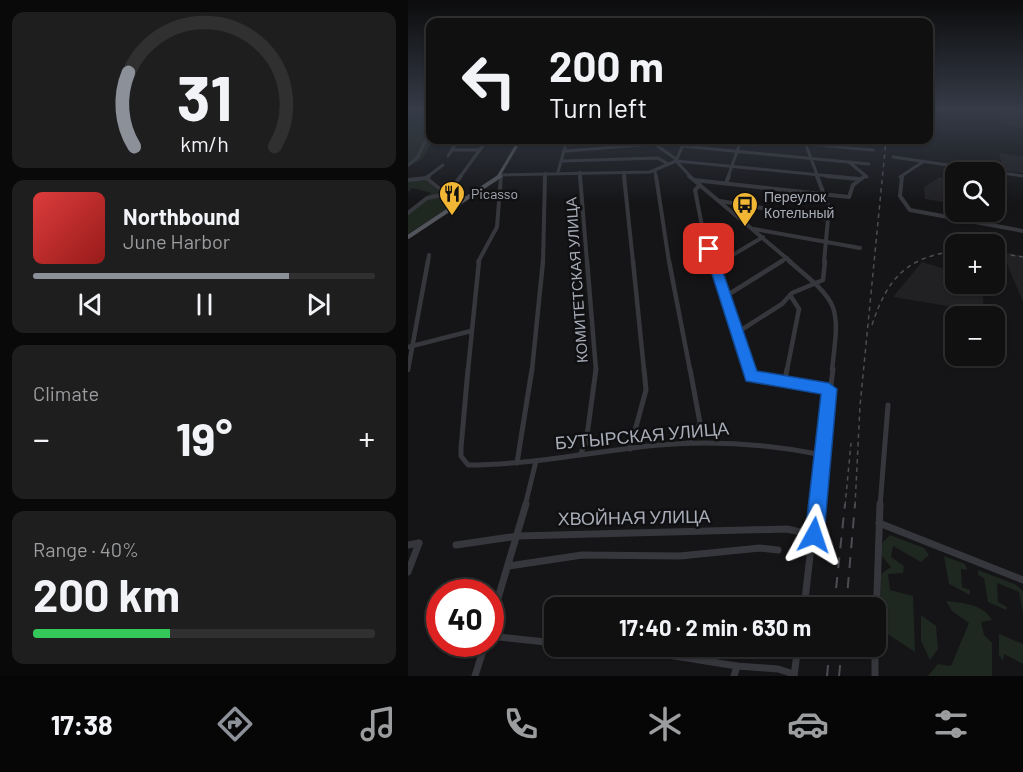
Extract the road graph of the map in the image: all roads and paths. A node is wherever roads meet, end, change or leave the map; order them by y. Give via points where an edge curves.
1 (426, 141) edge
2 (456, 144) edge
3 (484, 144) edge
4 (518, 144) edge
5 (567, 144) edge
6 (654, 144) joint
7 (740, 144) edge
8 (806, 144) edge
9 (822, 144) edge
10 (682, 146) joint
11 (454, 150) junction
12 (480, 150) junction
13 (873, 150) dead end
14 (566, 151) junction
15 (737, 152) junction
16 (448, 156) dead end
17 (893, 157) dead end
18 (811, 159) junction
19 (676, 160) junction
20 (562, 161) junction
21 (924, 161) junction
22 (849, 162) junction
23 (668, 164) junction
24 (869, 164) dead end
25 (408, 165) edge
26 (443, 165) dead end
27 (731, 166) junction
28 (655, 171) junction
29 (558, 172) junction
30 (580, 172) junction
31 (624, 172) junction
32 (544, 173) junction
33 (501, 175) junction
34 (817, 175) junction
35 (1023, 176) edge
36 (426, 178) junction
37 (408, 180) edge
38 (694, 180) junction
39 (859, 180) junction
40 (726, 183) junction
41 (700, 185) junction
42 (451, 189) dead end
43 (824, 193) junction
44 (447, 194) junction
45 (719, 201) junction
46 (459, 204) junction
47 (408, 213) edge
48 (827, 219) junction
49 (752, 228) junction
50 (1023, 231) edge
51 (408, 237) edge
52 (763, 237) junction
53 (826, 241) junction
54 (860, 248) dead end
55 (429, 255) dead end
56 (787, 258) junction
57 (715, 266) junction
58 (817, 285) junction
59 (790, 295) junction
60 (726, 296) junction
61 (735, 324) junction
62 (744, 327) junction
63 (471, 332) junction
64 (738, 332) junction
65 (410, 346) edge
66 (408, 370) edge
67 (785, 380) junction
68 (829, 389) junction
69 (888, 405) dead end
70 (688, 443) junction
71 (630, 449) junction
72 (580, 455) junction
73 (822, 455) junction
74 (536, 461) junction
75 (517, 463) junction
76 (879, 523) junction
77 (814, 535) junction
78 (518, 536) junction
79 (408, 545) edge
80 (456, 545) dead end
81 (778, 550) dead end
82 (509, 566) junction
83 (408, 572) edge
84 (1023, 580) edge
85 (504, 582) edge
86 (806, 597) edge
87 (877, 597) edge
88 (504, 638) edge
89 (544, 642) edge
90 (481, 657) edge
91 (681, 657) edge
92 (796, 657) edge
93 (875, 657) edge
94 (737, 666) junction
95 (794, 675) edge
96 (475, 676) edge
97 (734, 676) edge
98 (874, 676) edge

1 - 25 street via 417,158
2 - 11 street
3 - 12 street
4 - 33 main road
5 - 14 street
6 - 14 street
6 - 19 street
7 - 15 street
8 - 18 street
9 - 13 street
10 - 15 street
10 - 19 street
11 - 12 street
11 - 16 street
12 - 42 street
14 - 20 street
15 - 18 street
15 - 27 street
17 - 21 street
18 - 22 street
18 - 34 street
19 - 23 street
19 - 27 street
19 - 38 street
20 - 23 street via 658,158
20 - 29 street
21 - 35 street
21 - 50 street via 900,177 900,196 910,210
22 - 24 street
22 - 39 street via 867,177
23 - 28 street
26 - 36 street
27 - 34 street
27 - 40 street
28 - 31 street
28 - 70 street via 700,423
29 - 30 street
29 - 32 street
30 - 31 street
30 - 72 street, КОМИТЕТСКАЯ УЛИЦА via 596,368 586,443
31 - 71 street via 646,390
32 - 33 street
32 - 75 street via 545,240 530,390
33 - 46 main road
33 - 63 street via 497,227 479,257
34 - 39 street
34 - 43 street
36 - 37 street
36 - 44 street
38 - 40 street
38 - 41 street
39 - 43 street via 849,197
40 - 43 street
41 - 45 street
41 - 57 street via 695,190 700,220
43 - 48 street via 829,208
44 - 46 street
44 - 47 street via 427,198
45 - 48 street
45 - 49 street
46 - 51 main road
48 - 53 street
49 - 52 street
49 - 53 street
52 - 56 street
52 - 57 street
53 - 54 street
53 - 58 street via 823,280
55 - 65 street
56 - 58 street
56 - 60 street
57 - 60 street
58 - 59 street
58 - 68 street via 833,305 838,323
59 - 62 street
59 - 67 street via 799,309
60 - 61 street
61 - 62 street
61 - 64 street
62 - 64 street
63 - 65 street
63 - 75 street, БУТЫРСКАЯ УЛИЦА via 461,448 464,461 478,466
64 - 67 street via 751,376
65 - 66 street
67 - 68 street
68 - 73 street
69 - 76 street
70 - 71 street, БУТЫРСКАЯ УЛИЦА
70 - 73 street, БУТЫРСКАЯ УЛИЦА via 761,443
71 - 72 street, БУТЫРСКАЯ УЛИЦА
72 - 74 street, БУТЫРСКАЯ УЛИЦА
73 - 77 street
74 - 75 street, БУТЫРСКАЯ УЛИЦА
74 - 78 street
76 - 84 street
76 - 87 street
77 - 78 street, ХВОЙНАЯ УЛИЦА via 787,529
77 - 86 street
78 - 80 street, ХВОЙНАЯ УЛИЦА
78 - 82 street
79 - 83 street via 419,543
81 - 82 street via 760,548 680,556 582,555
82 - 85 street
88 - 89 street
90 - 96 street
91 - 94 street
92 - 95 street
93 - 98 street
94 - 95 street via 778,669
94 - 97 street

